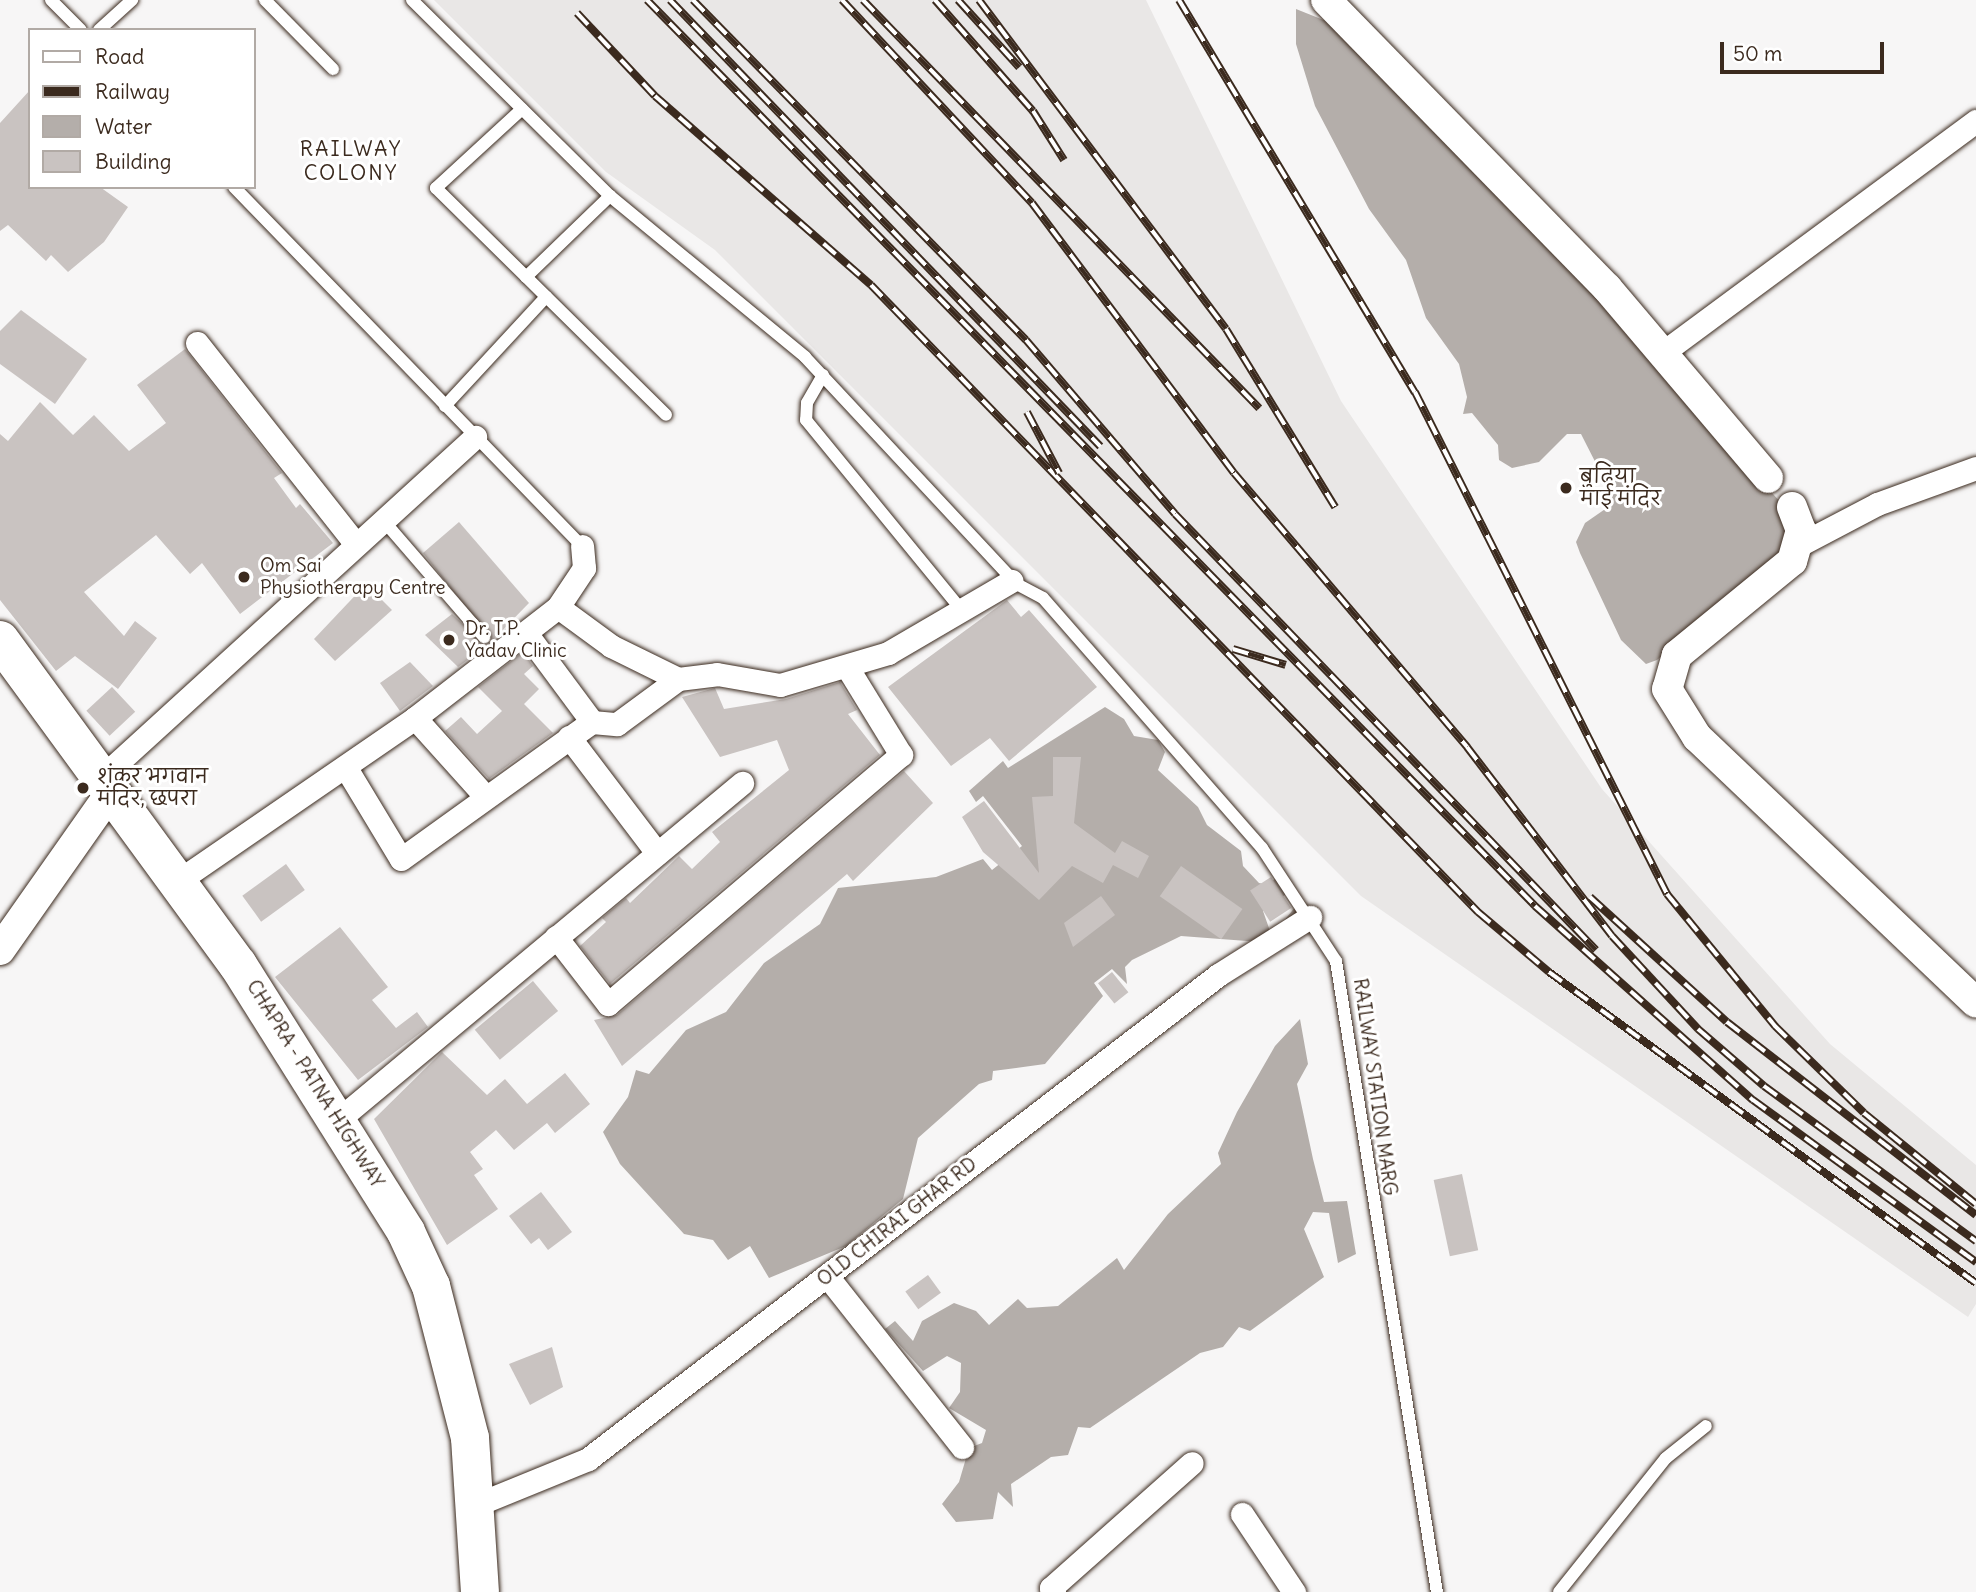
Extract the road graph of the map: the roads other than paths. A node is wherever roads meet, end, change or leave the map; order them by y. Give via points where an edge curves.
1 (51, 0) edge
2 (132, 0) edge
3 (265, 0) edge
4 (412, 0) edge
5 (1326, 0) edge
6 (79, 28) edge
7 (101, 28) edge
8 (332, 69) dead end
9 (522, 109) junction
10 (1976, 121) edge
11 (236, 189) edge
12 (610, 196) junction
13 (526, 277) junction
14 (546, 297) junction
15 (197, 343) dead end
16 (1661, 354) junction
17 (823, 375) junction
18 (445, 406) junction
19 (666, 415) dead end
20 (475, 437) junction
21 (1976, 468) edge
22 (1768, 478) joint
23 (1792, 507) joint
24 (383, 520) junction
25 (355, 543) junction
26 (1799, 545) junction
27 (582, 546) joint
28 (1013, 581) junction
29 (558, 607) junction
30 (961, 608) junction
31 (526, 633) junction
32 (484, 638) dead end
33 (0, 640) edge
34 (849, 670) junction
35 (678, 679) junction
36 (415, 718) junction
37 (592, 722) junction
38 (569, 737) junction
39 (346, 768) junction
40 (742, 783) dead end
41 (106, 785) junction
42 (486, 797) junction
43 (657, 853) junction
44 (178, 881) junction
45 (1310, 917) junction
46 (556, 937) junction
47 (0, 950) edge
48 (1976, 1003) edge
49 (339, 1119) junction
50 (827, 1276) junction
51 (1706, 1426) dead end
52 (962, 1447) dead end
53 (1192, 1463) dead end
54 (473, 1506) junction
55 (1242, 1514) dead end
56 (480, 1592) edge
57 (1054, 1592) edge
58 (1294, 1592) edge
59 (1437, 1592) edge
60 (1559, 1592) edge

1 - 6 lane
2 - 7 lane
3 - 8 lane
4 - 9 lane, RAILWAY STATION MARG
5 - 16 street via 1483,158
9 - 12 lane, RAILWAY STATION MARG
9 - 13 lane via 436,188
10 - 16 street
11 - 18 lane
12 - 13 lane
12 - 17 lane, RAILWAY STATION MARG
13 - 14 lane
14 - 18 lane
14 - 19 lane
15 - 25 street
16 - 22 street
17 - 28 lane, RAILWAY STATION MARG
17 - 30 lane via 807,403 806,420
18 - 20 lane
20 - 24 street
20 - 27 lane
21 - 26 street via 1877,504
22 - 23 street
23 - 26 street via 1801,530
24 - 25 street
24 - 32 lane
25 - 41 street
26 - 48 street via 1782,574 1677,655 1667,689 1697,737
27 - 29 street via 584,568
28 - 30 street
28 - 45 lane, RAILWAY STATION MARG via 1042,598 1253,838
29 - 31 street
29 - 35 street via 611,646
30 - 34 street
31 - 36 street
31 - 37 street
33 - 41 highway, CHAPRA - PATNA HIGHWAY
34 - 35 street via 779,685 717,674
34 - 46 street via 901,755 608,1004
35 - 37 street via 617,724
36 - 39 street
36 - 42 street
37 - 38 street
38 - 42 street
38 - 43 street
39 - 42 street via 401,859
39 - 44 street
40 - 43 street
41 - 44 highway, CHAPRA - PATNA HIGHWAY
41 - 47 street
43 - 46 street
44 - 49 highway, CHAPRA - PATNA HIGHWAY
45 - 50 street, OLD CHIRAI GHAR RD via 1218,975
45 - 59 lane, RAILWAY STATION MARG via 1340,981
46 - 49 street
49 - 54 highway, CHAPRA - PATNA HIGHWAY via 431,1286 470,1438
50 - 52 street
50 - 54 street, OLD CHIRAI GHAR RD via 588,1459
51 - 60 lane via 1666,1458
53 - 57 street via 1051,1588
54 - 56 highway, CHAPRA - PATNA HIGHWAY
55 - 58 street

